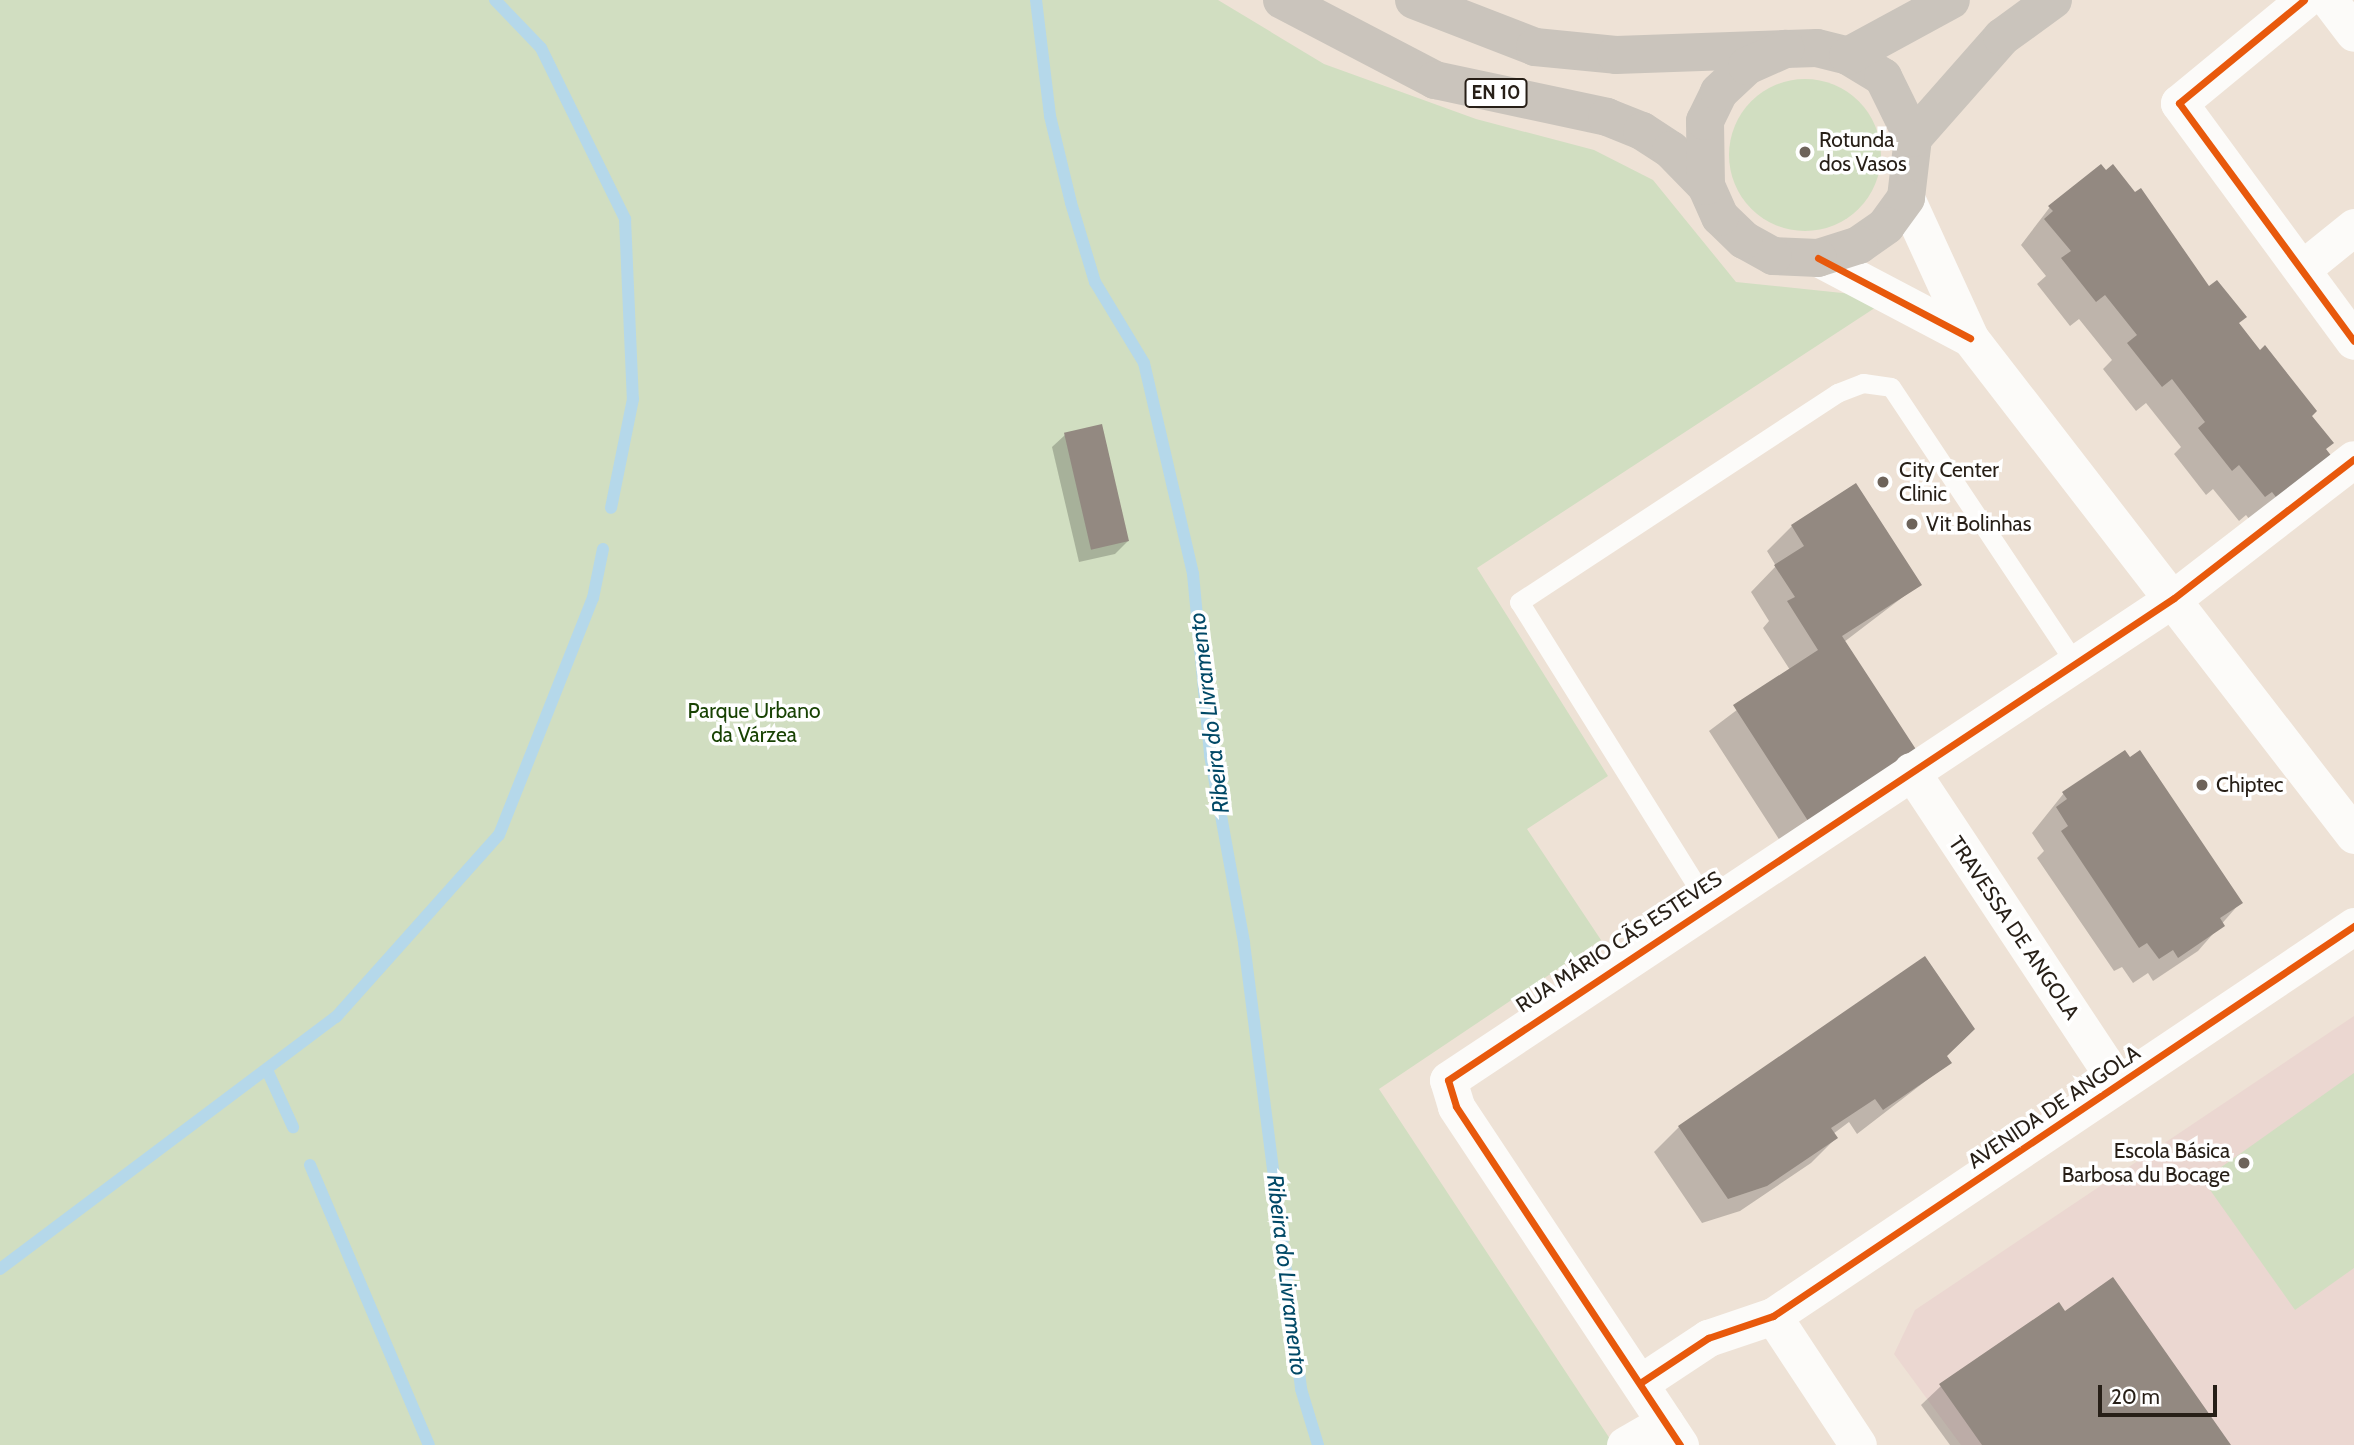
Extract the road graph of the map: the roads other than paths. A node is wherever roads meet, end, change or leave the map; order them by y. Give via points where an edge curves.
1 (1282, 0) edge
2 (1414, 0) edge
3 (1951, 0) edge
4 (2053, 0) edge
5 (2304, 0) edge
6 (2329, 0) edge
7 (2354, 33) edge
8 (1785, 49) junction
9 (1848, 56) junction
10 (1913, 138) junction
11 (1706, 186) junction
12 (1906, 198) junction
13 (2354, 227) edge
14 (1818, 258) junction
15 (2302, 269) junction
16 (1970, 338) junction
17 (2354, 341) edge
18 (2354, 459) edge
19 (2174, 598) junction
20 (2075, 663) junction
21 (1910, 771) junction
22 (2354, 835) edge
23 (1708, 904) junction
24 (2354, 926) edge
25 (2118, 1084) junction
26 (1773, 1316) junction
27 (1640, 1383) junction
28 (1673, 1433) edge
29 (1625, 1445) edge
30 (1858, 1445) edge

1 - 11 main road, EN 10 via 1435,80 1607,117 1642,131 1671,150
2 - 8 main road via 1535,47 1616,55
3 - 9 main road
4 - 10 main road via 2002,37
5 - 15 street via 2179,103
6 - 7 street
8 - 9 main road via 1817,48
8 - 11 main road via 1746,66 1719,92 1706,121
9 - 10 main road via 1883,77
10 - 12 main road
11 - 14 main road via 1720,217 1744,240 1773,256
12 - 14 main road via 1868,239
12 - 16 street
13 - 15 street
14 - 16 street
15 - 17 street
16 - 19 street
18 - 19 street, RUA MÁRIO CÃS ESTEVES
19 - 20 street, RUA MÁRIO CÃS ESTEVES
19 - 22 street
20 - 21 street, RUA MÁRIO CÃS ESTEVES
20 - 23 lane via 1891,387 1863,383 1837,393 1519,602
21 - 23 street, RUA MÁRIO CÃS ESTEVES
21 - 25 street, TRAVESSA DE ANGOLA
23 - 27 street, RUA MÁRIO CÃS ESTEVES via 1448,1080 1456,1106
24 - 25 street, AVENIDA DE ANGOLA
25 - 26 street, AVENIDA DE ANGOLA
26 - 27 street, AVENIDA DE ANGOLA via 1708,1338
26 - 30 street
27 - 28 street, RUA MÁRIO CÃS ESTEVES
28 - 29 street

